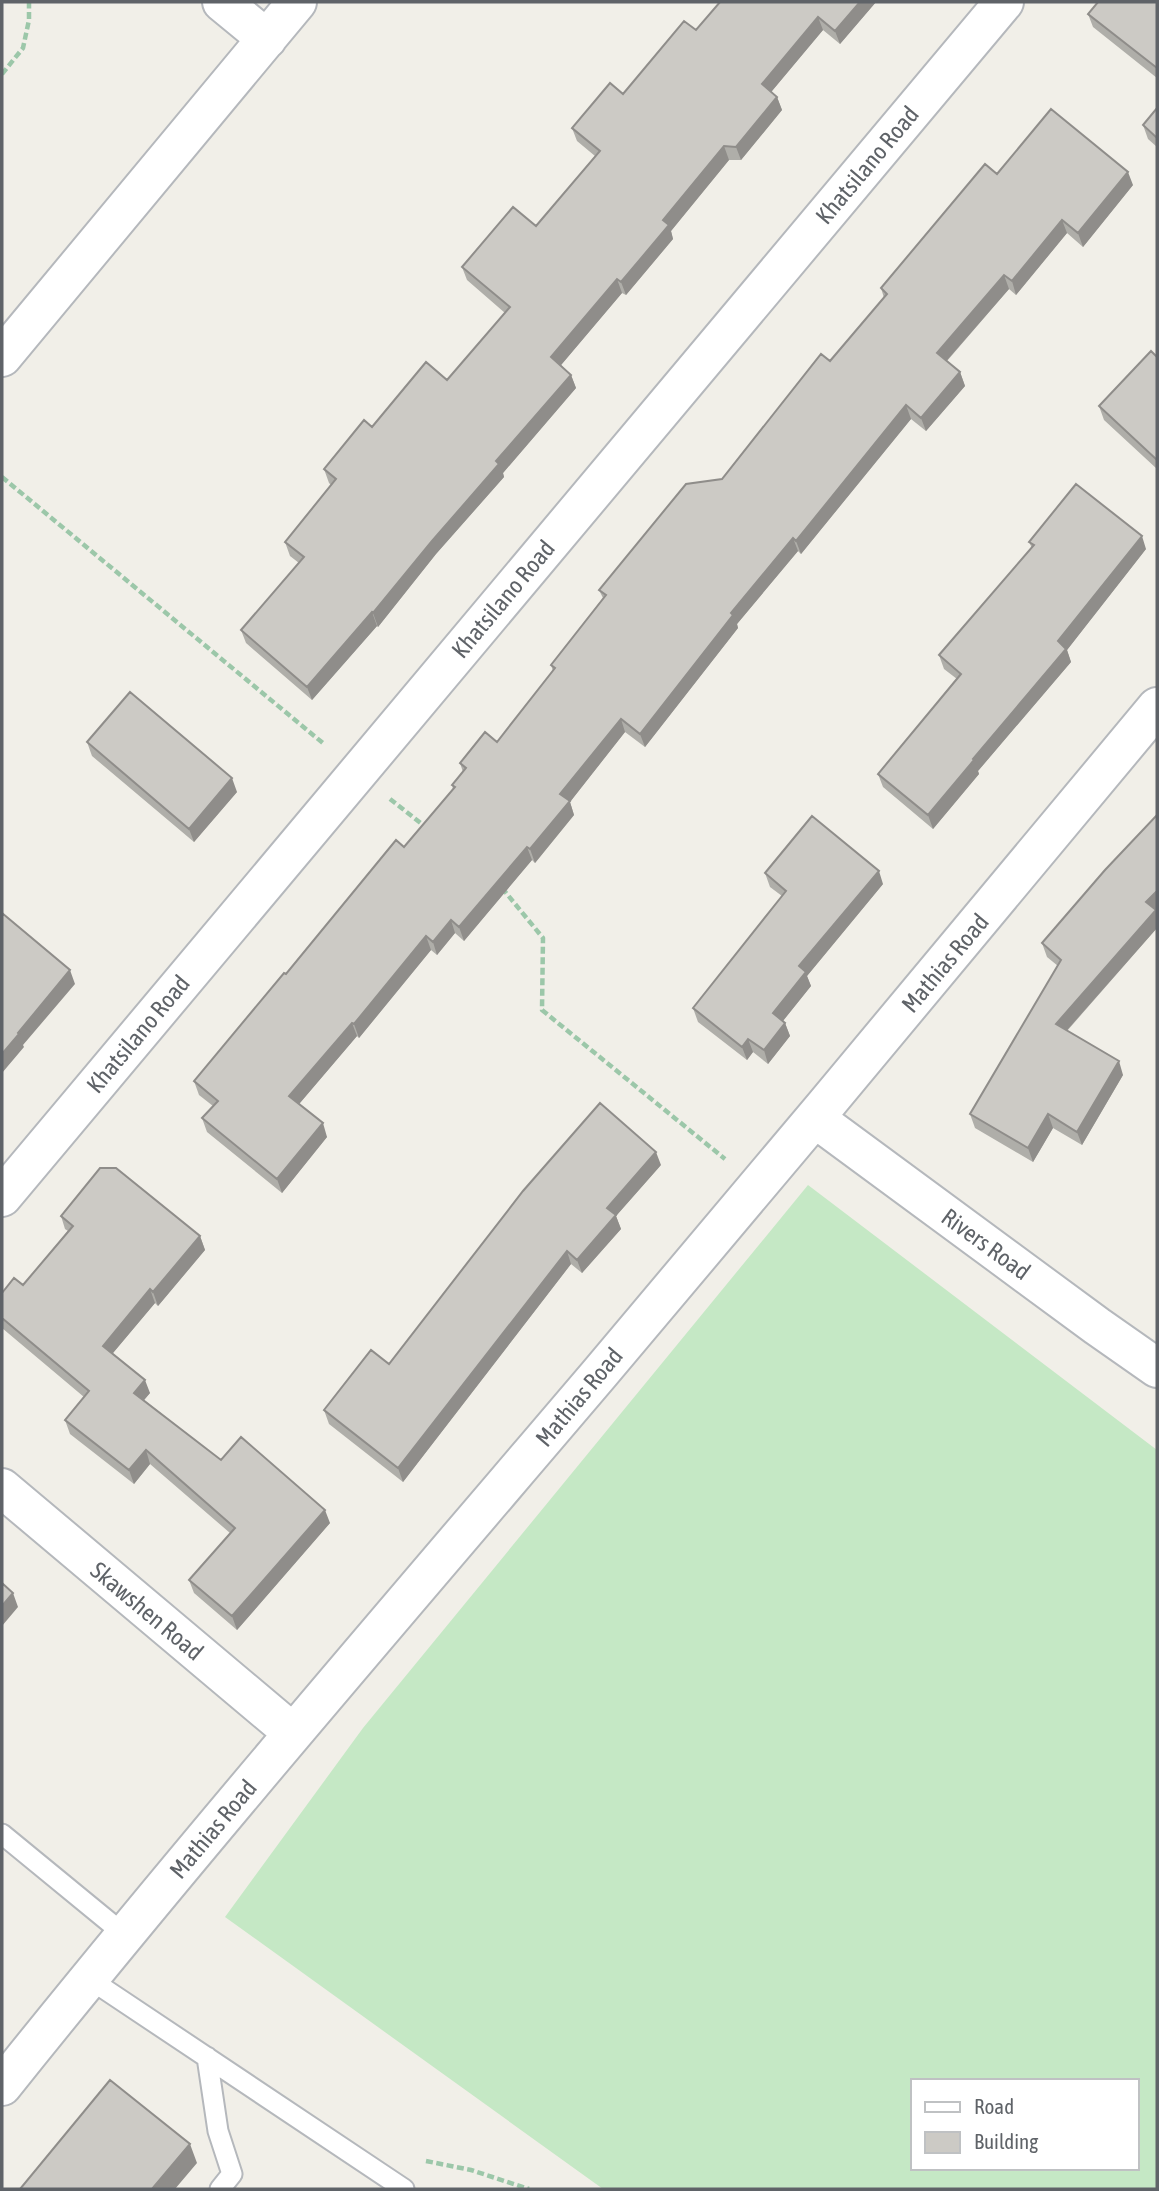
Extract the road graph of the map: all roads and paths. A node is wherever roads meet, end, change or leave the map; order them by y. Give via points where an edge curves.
1 (29, 2) edge
2 (222, 2) edge
3 (297, 2) edge
4 (1003, 2) edge
5 (267, 39) junction
6 (2, 74) edge
7 (2, 357) edge
8 (2, 477) edge
9 (1157, 707) edge
10 (358, 772) junction
11 (437, 835) edge
12 (501, 887) edge
13 (816, 1119) junction
14 (758, 1186) junction
15 (2, 1197) edge
16 (1157, 1368) edge
17 (2, 1488) edge
18 (293, 1733) junction
19 (2, 1834) edge
20 (125, 1935) junction
21 (89, 1978) junction
22 (207, 2057) junction
23 (2, 2086) edge
24 (418, 2160) dead end
25 (220, 2189) edge
26 (404, 2189) edge
27 (529, 2189) edge

1 - 6 path via 23,48
2 - 5 street
3 - 5 street
4 - 10 street, Khatsilano Road
5 - 7 street
8 - 10 path
9 - 13 street, Mathias Road
10 - 11 path
10 - 15 street, Khatsilano Road
12 - 14 path via 543,938 542,1010
13 - 14 street, Mathias Road
13 - 16 street, Rivers Road
14 - 18 street, Mathias Road
17 - 18 street, Skawshen Road
18 - 20 street, Mathias Road
19 - 20 lane
20 - 21 street, Mathias Road
21 - 22 lane
21 - 23 street, Mathias Road
22 - 25 lane via 218,2132 232,2174
22 - 26 lane
24 - 27 path via 471,2170

